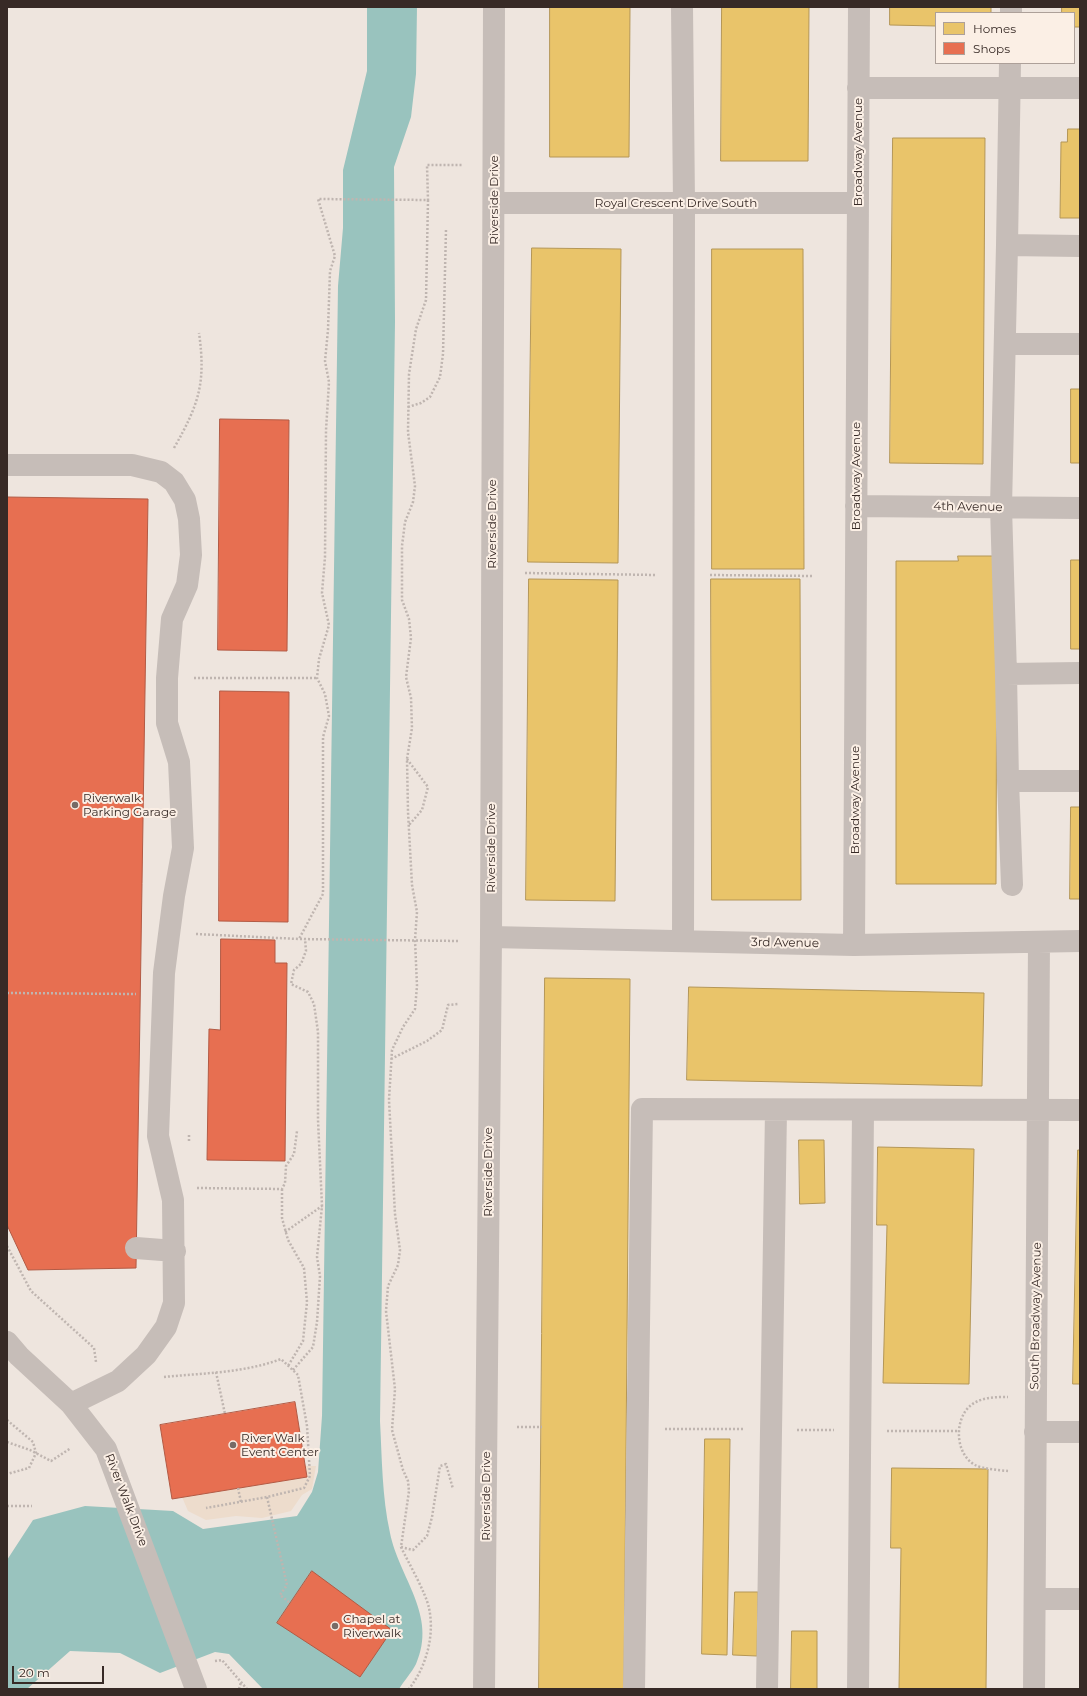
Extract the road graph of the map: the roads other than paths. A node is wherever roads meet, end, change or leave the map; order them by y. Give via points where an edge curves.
1 (494, 7) edge
2 (682, 7) edge
3 (859, 7) edge
4 (1010, 64) edge
5 (1010, 87) junction
6 (858, 88) junction
7 (1080, 88) edge
8 (494, 203) junction
9 (684, 203) junction
10 (858, 203) junction
11 (1007, 245) junction
12 (1080, 246) edge
13 (1005, 344) junction
14 (1080, 344) edge
15 (7, 465) edge
16 (856, 506) junction
17 (1001, 507) junction
18 (1080, 508) edge
19 (1080, 673) edge
20 (1006, 674) junction
21 (1008, 781) junction
22 (1080, 782) edge
23 (1012, 885) dead end
24 (490, 937) junction
25 (683, 941) junction
26 (1080, 941) edge
27 (1039, 942) junction
28 (854, 945) junction
29 (776, 1110) junction
30 (863, 1110) junction
31 (1038, 1110) junction
32 (1080, 1110) edge
33 (136, 1248) dead end
34 (175, 1251) junction
35 (7, 1342) edge
36 (71, 1404) junction
37 (1035, 1432) junction
38 (1080, 1432) edge
39 (1035, 1599) junction
40 (1080, 1599) edge
41 (196, 1687) edge
42 (767, 1688) edge
43 (484, 1689) edge
44 (634, 1689) edge
45 (858, 1689) edge
46 (1034, 1689) edge

1 - 8 street, Riverside Drive
2 - 9 street
3 - 6 street, Broadway Avenue
4 - 5 street
5 - 6 street
5 - 7 street
5 - 11 street
6 - 10 street, Broadway Avenue
8 - 9 street, Royal Crescent Drive South
8 - 24 street, Riverside Drive
9 - 10 street, Royal Crescent Drive South
9 - 25 street
10 - 16 street, Broadway Avenue
11 - 12 street
11 - 13 street
13 - 14 street
13 - 17 street
15 - 34 street via 132,465 161,472 174,482 185,500 191,554 186,585 172,619 167,678 167,723 179,762 183,848 164,973 158,1136 173,1200
16 - 17 street, 4th Avenue
16 - 28 street, Broadway Avenue
17 - 18 street, 4th Avenue
17 - 20 street
19 - 20 street
20 - 21 street
21 - 22 street
21 - 23 street
24 - 25 street, 3rd Avenue
24 - 43 street, Riverside Drive
25 - 28 street, 3rd Avenue
26 - 27 street, 3rd Avenue
27 - 28 street, 3rd Avenue
27 - 31 street, South Broadway Avenue
29 - 30 street
29 - 42 street
29 - 44 street via 642,1109
30 - 31 street
30 - 45 street
31 - 32 street
31 - 37 street, South Broadway Avenue
33 - 34 street
34 - 36 street via 174,1303 166,1327 146,1355 118,1381
35 - 36 street, River Walk Drive
36 - 41 street, River Walk Drive via 100,1441
37 - 38 street
37 - 39 street, South Broadway Avenue
39 - 40 street
39 - 46 street, South Broadway Avenue

